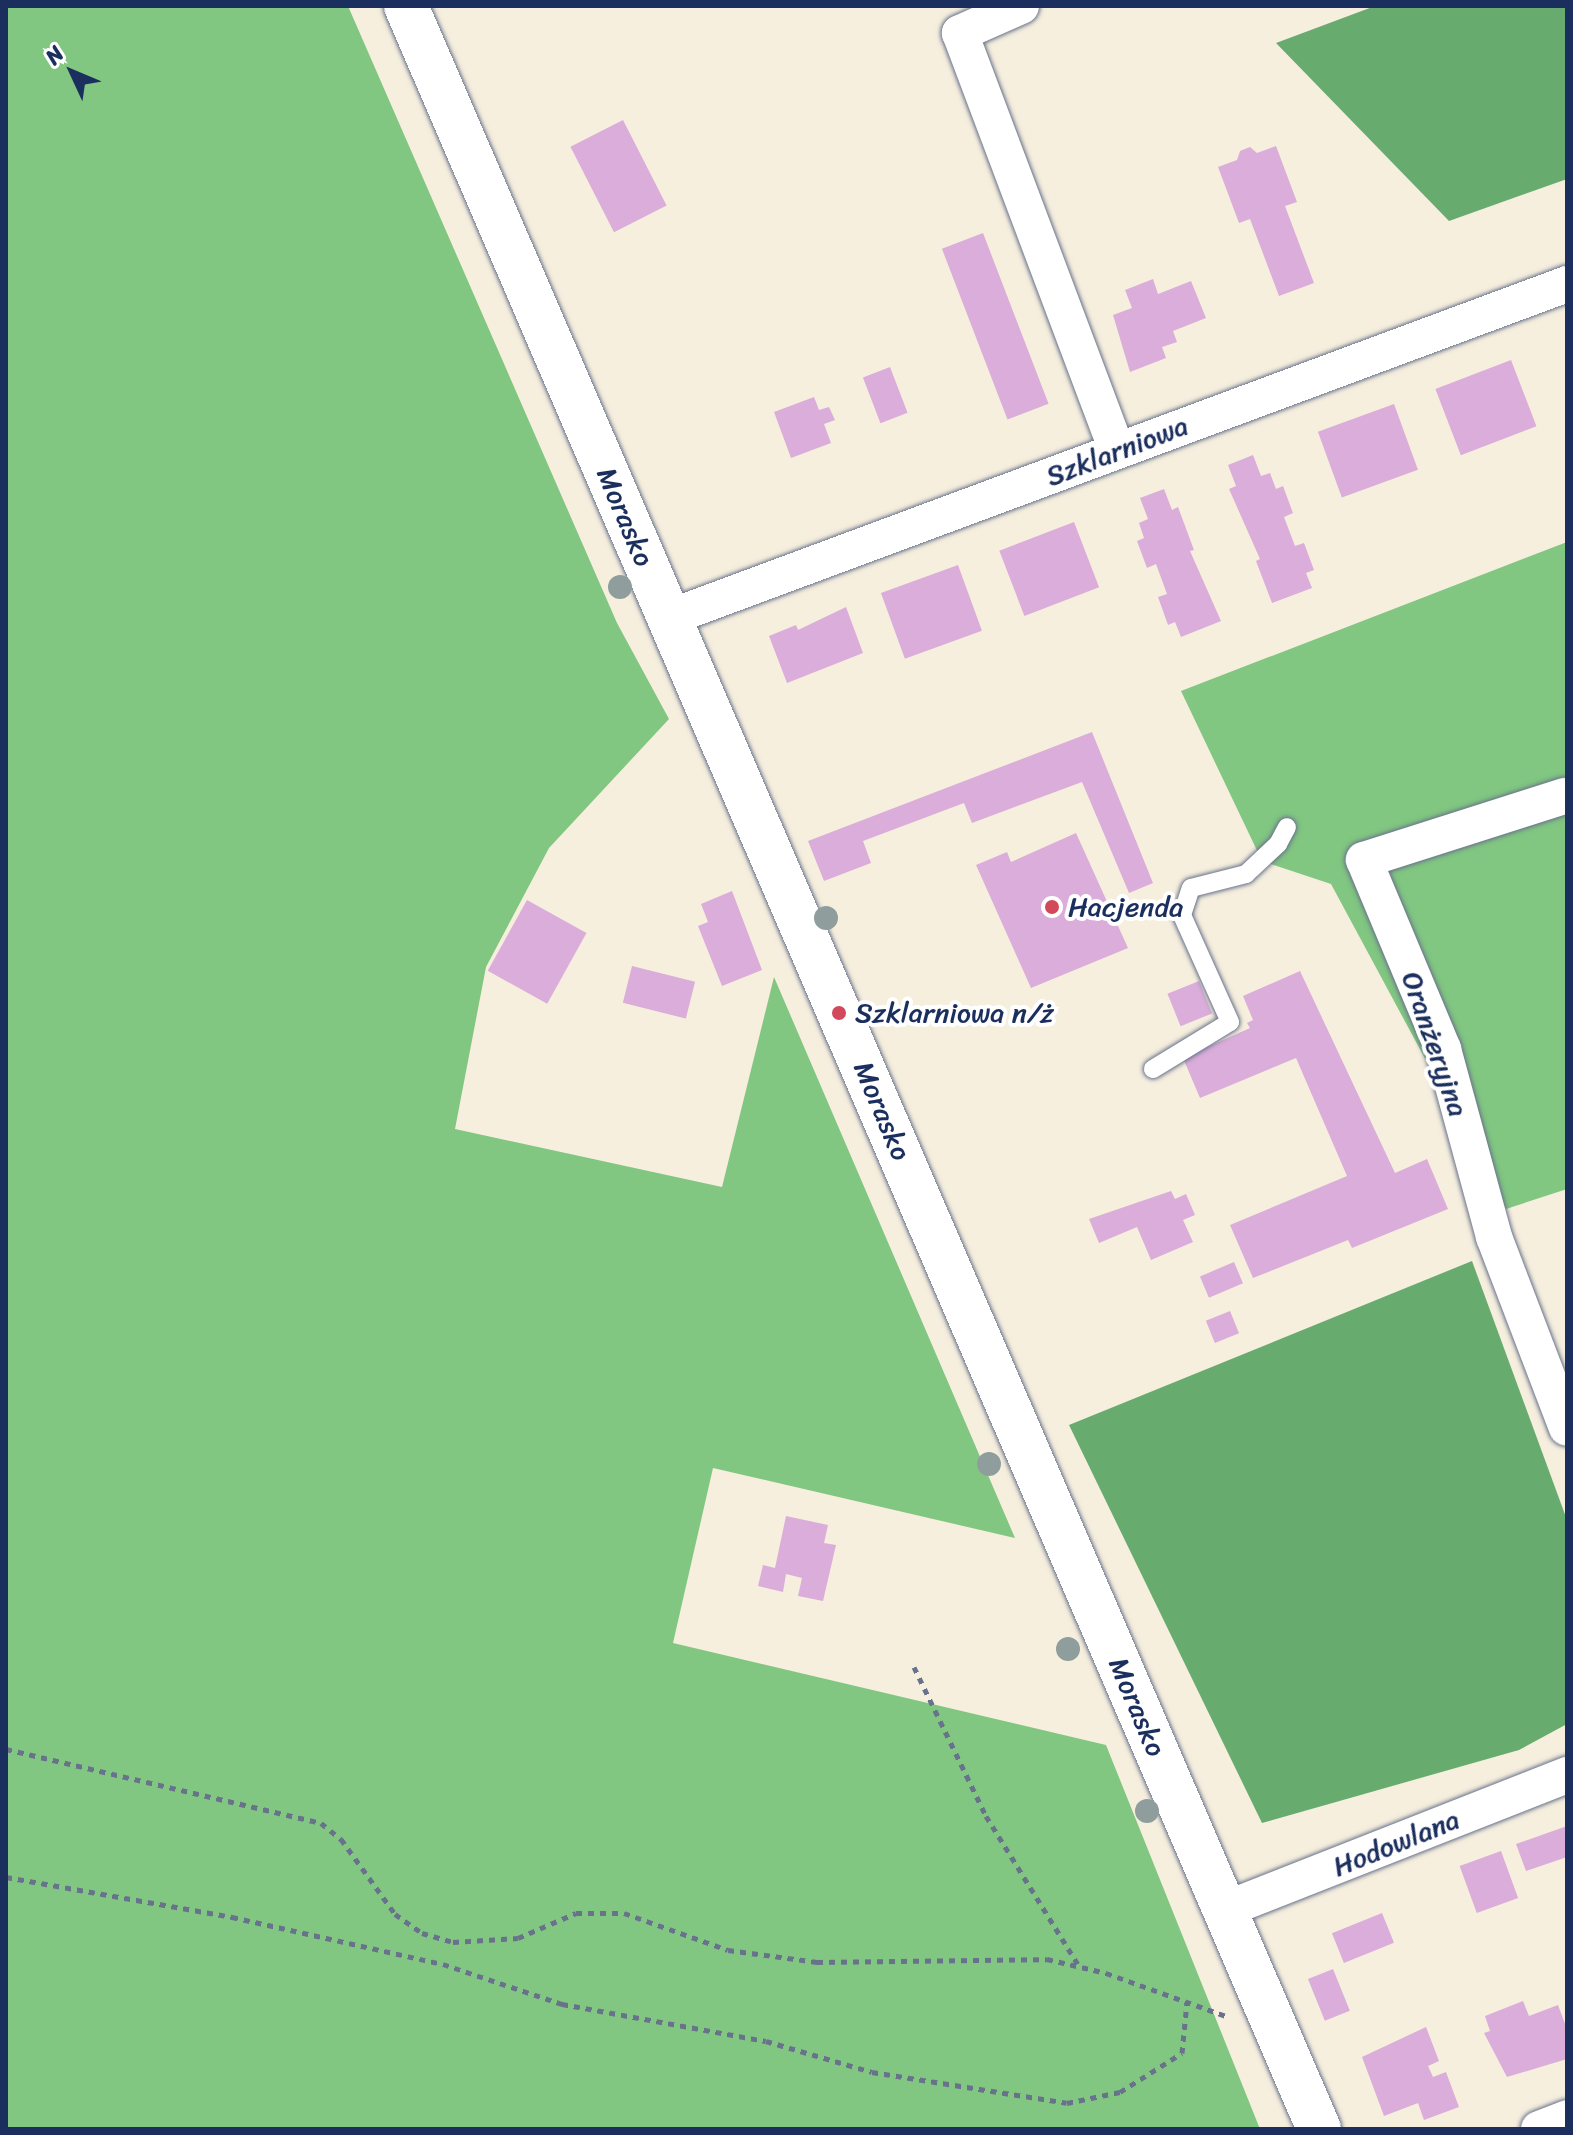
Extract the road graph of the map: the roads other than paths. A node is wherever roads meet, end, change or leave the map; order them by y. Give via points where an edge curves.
1 (406, 6) edge
2 (1021, 6) edge
3 (1567, 284) edge
4 (1117, 450) junction
5 (668, 618) junction
6 (1564, 796) dead end
7 (1287, 827) dead end
8 (1153, 1069) dead end
9 (1567, 1428) edge
10 (1567, 1775) edge
11 (1224, 1910) junction
12 (1567, 2118) edge
13 (1319, 2129) edge
14 (1539, 2129) edge

1 - 5 street, Morasko
2 - 4 street via 960,33
3 - 4 street, Szklarniowa
4 - 5 street, Szklarniowa
5 - 11 street, Morasko
6 - 9 street, Oranżeryjna via 1364,860 1443,1049 1494,1237
7 - 8 lane via 1278,844 1246,874 1191,888 1182,915 1230,1022
10 - 11 street, Hodowlana
11 - 13 street, Morasko
12 - 14 street

